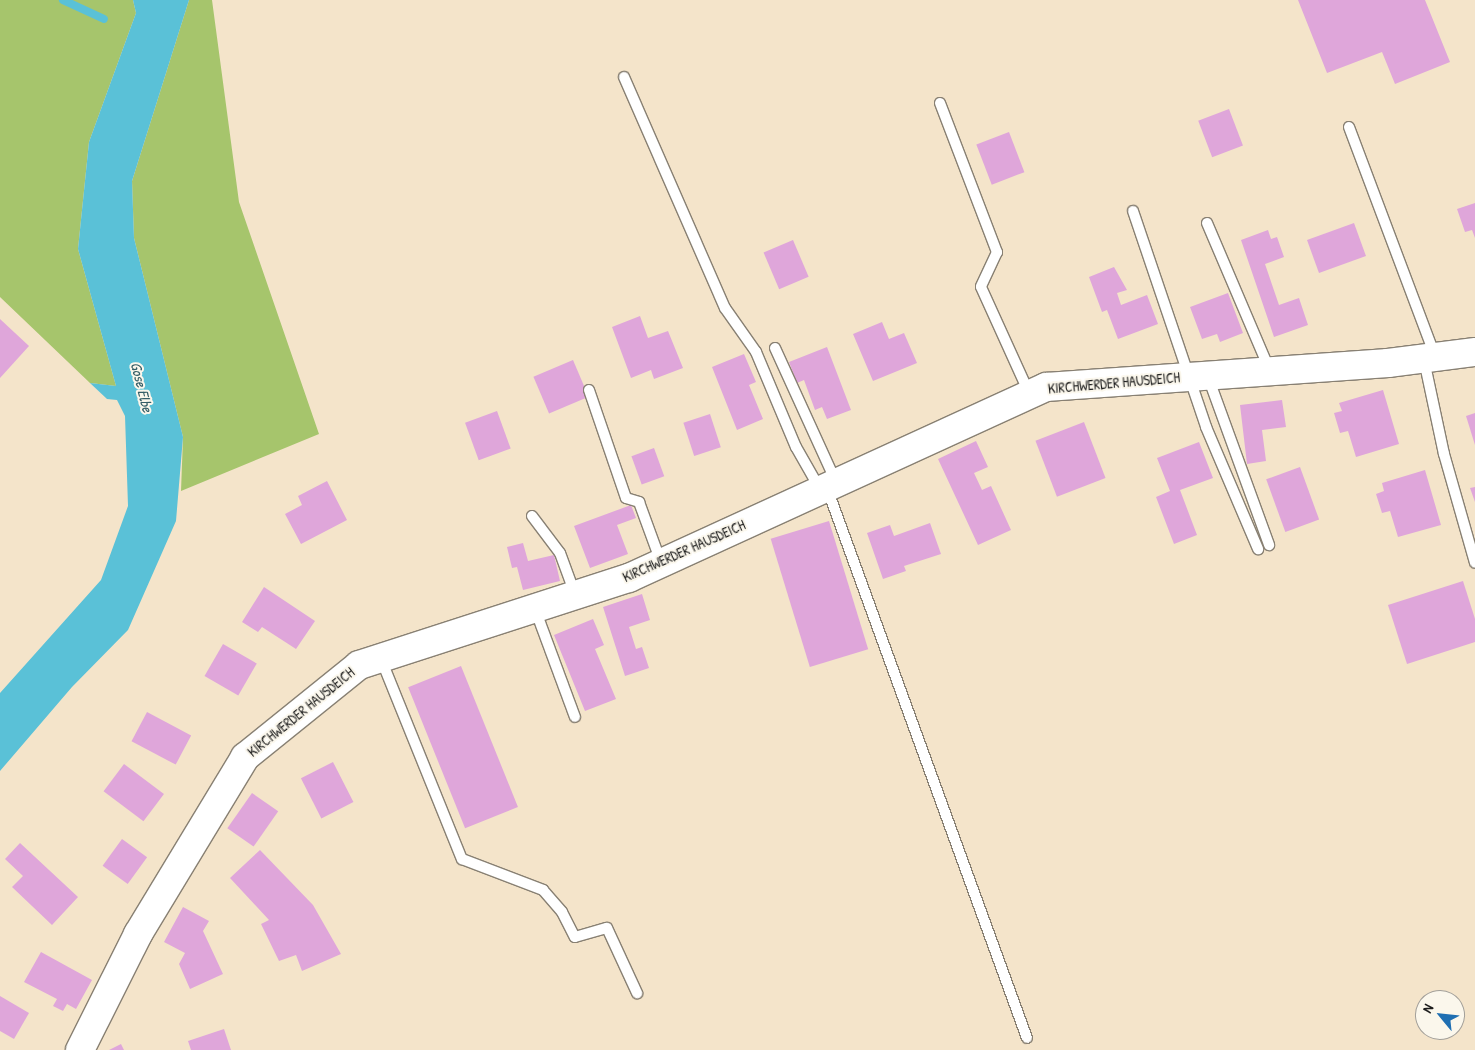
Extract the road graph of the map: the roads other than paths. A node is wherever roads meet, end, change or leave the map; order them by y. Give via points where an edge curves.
1 (624, 77) dead end
2 (940, 104) dead end
3 (1350, 127) dead end
4 (1133, 211) dead end
5 (1207, 223) dead end
6 (775, 348) dead end
7 (1475, 352) edge
8 (1430, 358) junction
9 (1270, 372) junction
10 (1198, 376) junction
11 (589, 390) dead end
12 (1030, 394) junction
13 (828, 487) junction
14 (532, 516) dead end
15 (1269, 545) dead end
16 (1258, 549) dead end
17 (1475, 562) edge
18 (661, 563) junction
19 (576, 595) junction
20 (534, 608) junction
21 (381, 658) junction
22 (575, 717) dead end
23 (637, 993) dead end
24 (1027, 1038) dead end
25 (80, 1050) edge

1 - 13 lane via 726,308 756,352 796,447
2 - 12 lane via 997,252 981,287
3 - 8 lane
4 - 10 lane
5 - 9 lane
6 - 13 lane
7 - 8 street, KIRCHWERDER HAUSDEICH
8 - 9 street, KIRCHWERDER HAUSDEICH
8 - 17 lane via 1444,454
9 - 10 street, KIRCHWERDER HAUSDEICH
10 - 12 street, KIRCHWERDER HAUSDEICH via 1046,387
10 - 15 lane
10 - 16 lane via 1206,427
11 - 18 lane via 626,498 639,502
12 - 13 street, KIRCHWERDER HAUSDEICH
13 - 18 street, KIRCHWERDER HAUSDEICH
13 - 24 lane
14 - 19 lane via 560,553
18 - 19 street, KIRCHWERDER HAUSDEICH via 629,578
19 - 20 street, KIRCHWERDER HAUSDEICH
20 - 21 street, KIRCHWERDER HAUSDEICH
20 - 22 lane
21 - 23 lane via 462,859 542,890 562,912 576,937 608,928
21 - 25 street, KIRCHWERDER HAUSDEICH via 359,665 245,757 138,934

